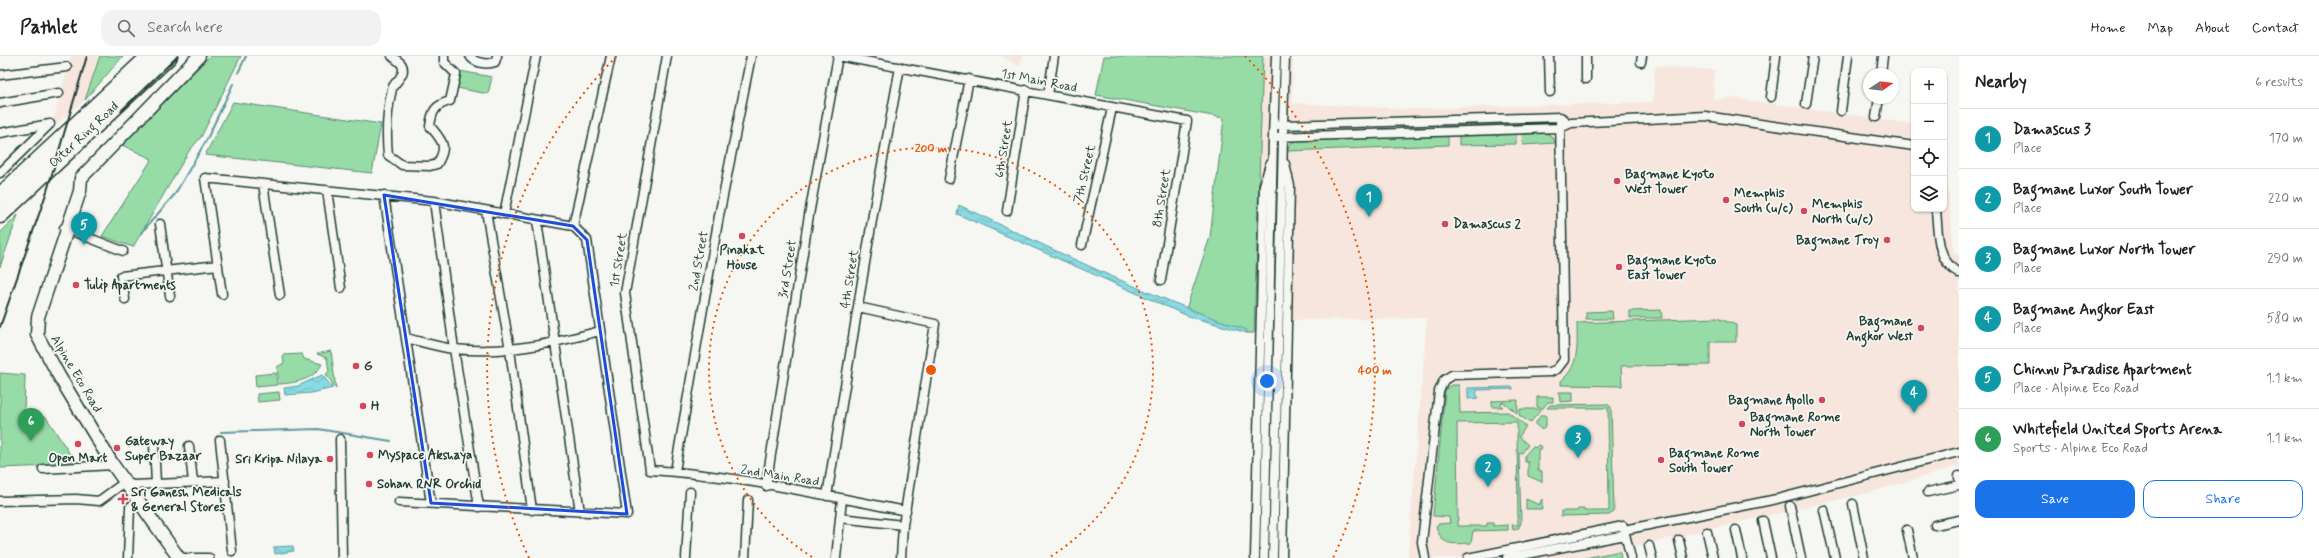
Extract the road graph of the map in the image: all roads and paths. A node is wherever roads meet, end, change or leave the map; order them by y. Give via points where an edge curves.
1 (150, 56) edge
2 (169, 56) edge
3 (200, 56) edge
4 (392, 56) edge
5 (444, 56) edge
6 (470, 56) edge
7 (497, 56) edge
8 (536, 56) edge
9 (611, 56) edge
10 (667, 56) edge
11 (751, 56) edge
12 (838, 56) edge
13 (1054, 56) edge
14 (1276, 56) edge
15 (1285, 56) edge
16 (1549, 56) edge
17 (1586, 56) edge
18 (1776, 56) edge
19 (1813, 56) edge
20 (1848, 56) edge
21 (1883, 56) edge
22 (67, 66) dead end
23 (900, 67) junction
24 (1882, 68) edge
25 (0, 75) edge
26 (969, 79) junction
27 (1586, 79) dead end
28 (1026, 90) junction
29 (1550, 92) dead end
30 (59, 93) dead end
31 (1048, 95) junction
32 (1771, 97) dead end
33 (0, 102) edge
34 (1806, 104) dead end
35 (1878, 104) edge
36 (1112, 108) junction
37 (1841, 110) dead end
38 (1560, 117) junction
39 (1876, 117) dead end
40 (1187, 121) joint
41 (1571, 123) junction
42 (1279, 125) junction
43 (1560, 128) junction
44 (0, 133) edge
45 (1274, 137) junction
46 (1283, 137) junction
47 (1911, 146) edge
48 (1273, 153) junction
49 (1282, 153) junction
50 (0, 173) edge
51 (949, 179) dead end
52 (263, 184) junction
53 (327, 190) junction
54 (384, 195) junction
55 (0, 196) edge
56 (434, 200) junction
57 (486, 211) junction
58 (1007, 211) dead end
59 (1936, 212) edge
60 (504, 214) junction
61 (0, 215) edge
62 (537, 221) junction
63 (160, 224) dead end
64 (573, 226) junction
65 (66, 229) junction
66 (1082, 245) dead end
67 (123, 251) dead end
68 (218, 265) junction
69 (168, 270) junction
70 (1959, 273) edge
71 (1161, 280) dead end
72 (341, 288) dead end
73 (222, 294) dead end
74 (280, 295) dead end
75 (170, 296) dead end
76 (125, 299) dead end
77 (858, 307) junction
78 (600, 331) junction
79 (406, 338) junction
80 (555, 343) junction
81 (454, 349) junction
82 (510, 350) junction
83 (340, 439) dead end
84 (220, 440) dead end
85 (154, 444) dead end
86 (189, 446) dead end
87 (1959, 452) edge
88 (111, 466) junction
89 (43, 469) dead end
90 (650, 470) joint
91 (675, 471) junction
92 (225, 481) junction
93 (193, 482) junction
94 (156, 483) junction
95 (122, 484) junction
96 (1959, 485) edge
97 (766, 486) junction
98 (690, 492) dead end
99 (1928, 492) dead end
100 (827, 496) junction
101 (842, 499) junction
102 (748, 500) dead end
103 (0, 501) edge
104 (399, 502) dead end
105 (431, 503) junction
106 (134, 504) junction
107 (1853, 504) dead end
108 (1790, 506) dead end
109 (479, 507) junction
110 (532, 510) junction
111 (1824, 510) dead end
112 (906, 511) junction
113 (580, 512) junction
114 (840, 518) junction
115 (1959, 520) edge
116 (1763, 521) dead end
117 (1935, 525) dead end
118 (903, 526) junction
119 (1736, 530) dead end
120 (1907, 530) dead end
121 (1624, 531) junction
122 (1707, 532) dead end
123 (1679, 540) dead end
124 (1649, 546) dead end
125 (232, 551) dead end
126 (1264, 556) edge
127 (1273, 557) edge
128 (128, 558) edge
129 (172, 558) edge
130 (179, 558) edge
131 (183, 558) edge
132 (209, 558) edge
133 (342, 558) edge
134 (686, 558) edge
135 (745, 558) edge
136 (836, 558) edge
137 (901, 558) edge
138 (1255, 558) edge
139 (1282, 558) edge
140 (1425, 558) edge
141 (1468, 558) edge
142 (1507, 558) edge
143 (1631, 558) edge
144 (1652, 558) edge
145 (1683, 558) edge
146 (1713, 558) edge
147 (1742, 558) edge
148 (1771, 558) edge
149 (1801, 558) edge
150 (1835, 558) edge
151 (1864, 558) edge
152 (1913, 558) edge

1 - 55 highway, Outer Ring Road
2 - 61 highway, Outer Ring Road
3 - 65 street, Alpine Eco Road via 81,178
4 - 5 street via 401,63 403,69 402,75 392,87 388,155 402,165 430,166 440,160 443,144 440,136 430,126 432,112 439,104 450,101 456,74 444,62
6 - 7 street via 474,61 490,64 495,62
8 - 60 street
9 - 64 street
10 - 90 street, 1st Street via 625,293
11 - 91 street, 2nd Street via 719,216
12 - 23 street, 1st Main Road
12 - 97 street, 3rd Street via 809,215
13 - 31 street
14 - 42 street
15 - 42 street
16 - 29 street
17 - 27 street
18 - 32 street
19 - 34 street
20 - 37 street
21 - 24 street
22 - 25 street
23 - 26 street, 1st Main Road
23 - 77 street, 4th Street
26 - 28 street, 1st Main Road
26 - 51 street
28 - 31 street, 1st Main Road
28 - 58 street, 6th Street
30 - 33 street
31 - 36 street, 1st Main Road
35 - 39 street
36 - 40 street, 1st Main Road
36 - 66 street, 7th Street
38 - 41 street
38 - 42 street
38 - 43 street
40 - 71 street, 8th Street
41 - 43 street
41 - 47 street via 1705,116
42 - 45 street
42 - 46 street
43 - 46 street
43 - 140 street via 1564,360 1557,369 1550,372 1452,375 1444,380 1439,391 1428,485 1422,542
44 - 50 street via 50,124
45 - 46 street
45 - 48 street
46 - 49 street
48 - 126 street
48 - 138 street via 1264,185
49 - 127 street
49 - 139 street via 1290,186
52 - 53 street
52 - 68 street via 205,178
52 - 74 street
53 - 54 street
53 - 72 street
54 - 56 street
54 - 79 street
56 - 57 street
56 - 81 street
57 - 60 street
57 - 82 street
59 - 70 street via 1940,249 1953,270
60 - 62 street
62 - 64 street
62 - 80 street
63 - 69 street
64 - 78 street via 587,240
65 - 67 street
65 - 88 street, Alpine Eco Road via 32,325 35,342
68 - 69 street
68 - 73 street
69 - 75 street
69 - 76 street via 121,276
77 - 100 street, 4th Street
77 - 112 street via 935,324
78 - 80 street
78 - 113 street via 627,514
79 - 81 street
79 - 105 street
80 - 82 street
80 - 113 street
81 - 82 street
81 - 109 street
82 - 110 street
83 - 133 street
84 - 92 street
85 - 94 street
86 - 93 street
87 - 121 street via 1777,499
88 - 89 street
88 - 95 street, Alpine Eco Road
90 - 91 street, 2nd Main Road
91 - 97 street, 2nd Main Road
92 - 93 street
92 - 125 street
93 - 94 street
94 - 95 street
95 - 103 street via 99,501
95 - 106 street, Alpine Eco Road
95 - 130 street, Alpine Eco Road
96 - 99 street
97 - 100 street, 2nd Main Road
98 - 134 street
100 - 101 street, 2nd Main Road
101 - 112 street, 2nd Main Road
101 - 114 street
102 - 135 street
104 - 105 street
105 - 109 street
106 - 128 street via 130,507
106 - 129 street, Alpine Eco Road
107 - 151 street
108 - 149 street
109 - 110 street
110 - 113 street
111 - 150 street
112 - 118 street
114 - 118 street
114 - 136 street
115 - 117 street
116 - 148 street
118 - 137 street
119 - 147 street
120 - 152 street
121 - 141 street
121 - 142 street
121 - 143 street
122 - 146 street
123 - 145 street
124 - 144 street
131 - 132 street

